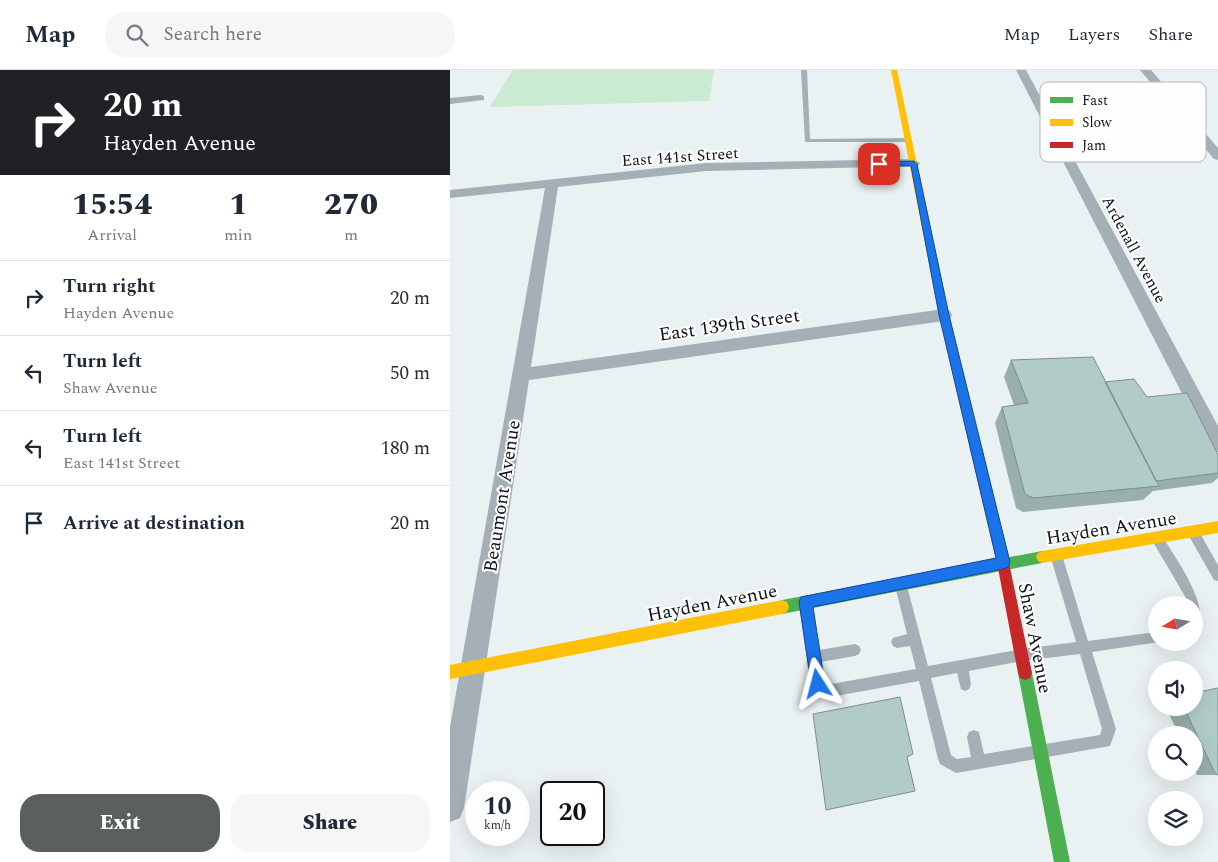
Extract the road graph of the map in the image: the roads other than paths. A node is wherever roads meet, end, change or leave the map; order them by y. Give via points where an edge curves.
1 (804, 70) edge
2 (894, 70) edge
3 (1021, 70) edge
4 (1145, 70) edge
5 (1155, 82) edge
6 (480, 98) dead end
7 (450, 101) edge
8 (1040, 106) edge
9 (909, 140) junction
10 (1206, 142) edge
11 (1218, 156) edge
12 (1069, 162) edge
13 (914, 164) junction
14 (552, 183) junction
15 (450, 194) edge
16 (944, 315) junction
17 (520, 375) junction
18 (1218, 444) edge
19 (1218, 527) edge
20 (1192, 531) junction
21 (1156, 537) junction
22 (1056, 554) junction
23 (1003, 562) junction
24 (1218, 576) edge
25 (900, 583) junction
26 (1191, 596) edge
27 (805, 602) junction
28 (914, 639) junction
29 (1148, 639) edge
30 (898, 642) dead end
31 (1086, 648) junction
32 (854, 650) dead end
33 (1022, 655) junction
34 (813, 657) junction
35 (962, 666) junction
36 (474, 667) junction
37 (450, 672) edge
38 (923, 673) junction
39 (965, 685) dead end
40 (974, 736) dead end
41 (1040, 751) junction
42 (978, 762) junction
43 (450, 808) edge
44 (1062, 862) edge

1 - 9 lane via 807,141
2 - 9 main road, Shaw Avenue
3 - 8 street, Ardenall Avenue
4 - 5 street
6 - 7 street
9 - 13 main road, Shaw Avenue
10 - 11 street
12 - 18 street, Ardenall Avenue
13 - 14 street, East 141st Street via 706,167
13 - 16 main road, Shaw Avenue
14 - 15 street, East 141st Street
14 - 17 street, Beaumont Avenue
16 - 17 street, East 139th Street
16 - 23 main road, Shaw Avenue
17 - 36 street, Beaumont Avenue
19 - 20 main road, Hayden Avenue
20 - 21 main road, Hayden Avenue
20 - 24 lane
21 - 22 main road, Hayden Avenue
21 - 26 lane
22 - 23 main road, Hayden Avenue
22 - 31 lane
23 - 25 main road, Hayden Avenue
23 - 33 main road, Shaw Avenue
25 - 27 main road, Hayden Avenue
25 - 28 lane
27 - 34 lane
27 - 36 main road, Hayden Avenue
28 - 30 lane
28 - 38 lane
29 - 31 lane
31 - 33 lane
31 - 41 lane via 1109,729 1105,741
32 - 34 lane
33 - 35 lane
33 - 41 main road, Shaw Avenue
34 - 38 lane via 818,684 830,691
35 - 38 lane
35 - 39 lane
36 - 37 main road, Hayden Avenue
36 - 43 street, Beaumont Avenue
38 - 42 lane via 944,758 956,766
40 - 42 lane
41 - 42 lane
41 - 44 main road, Shaw Avenue

